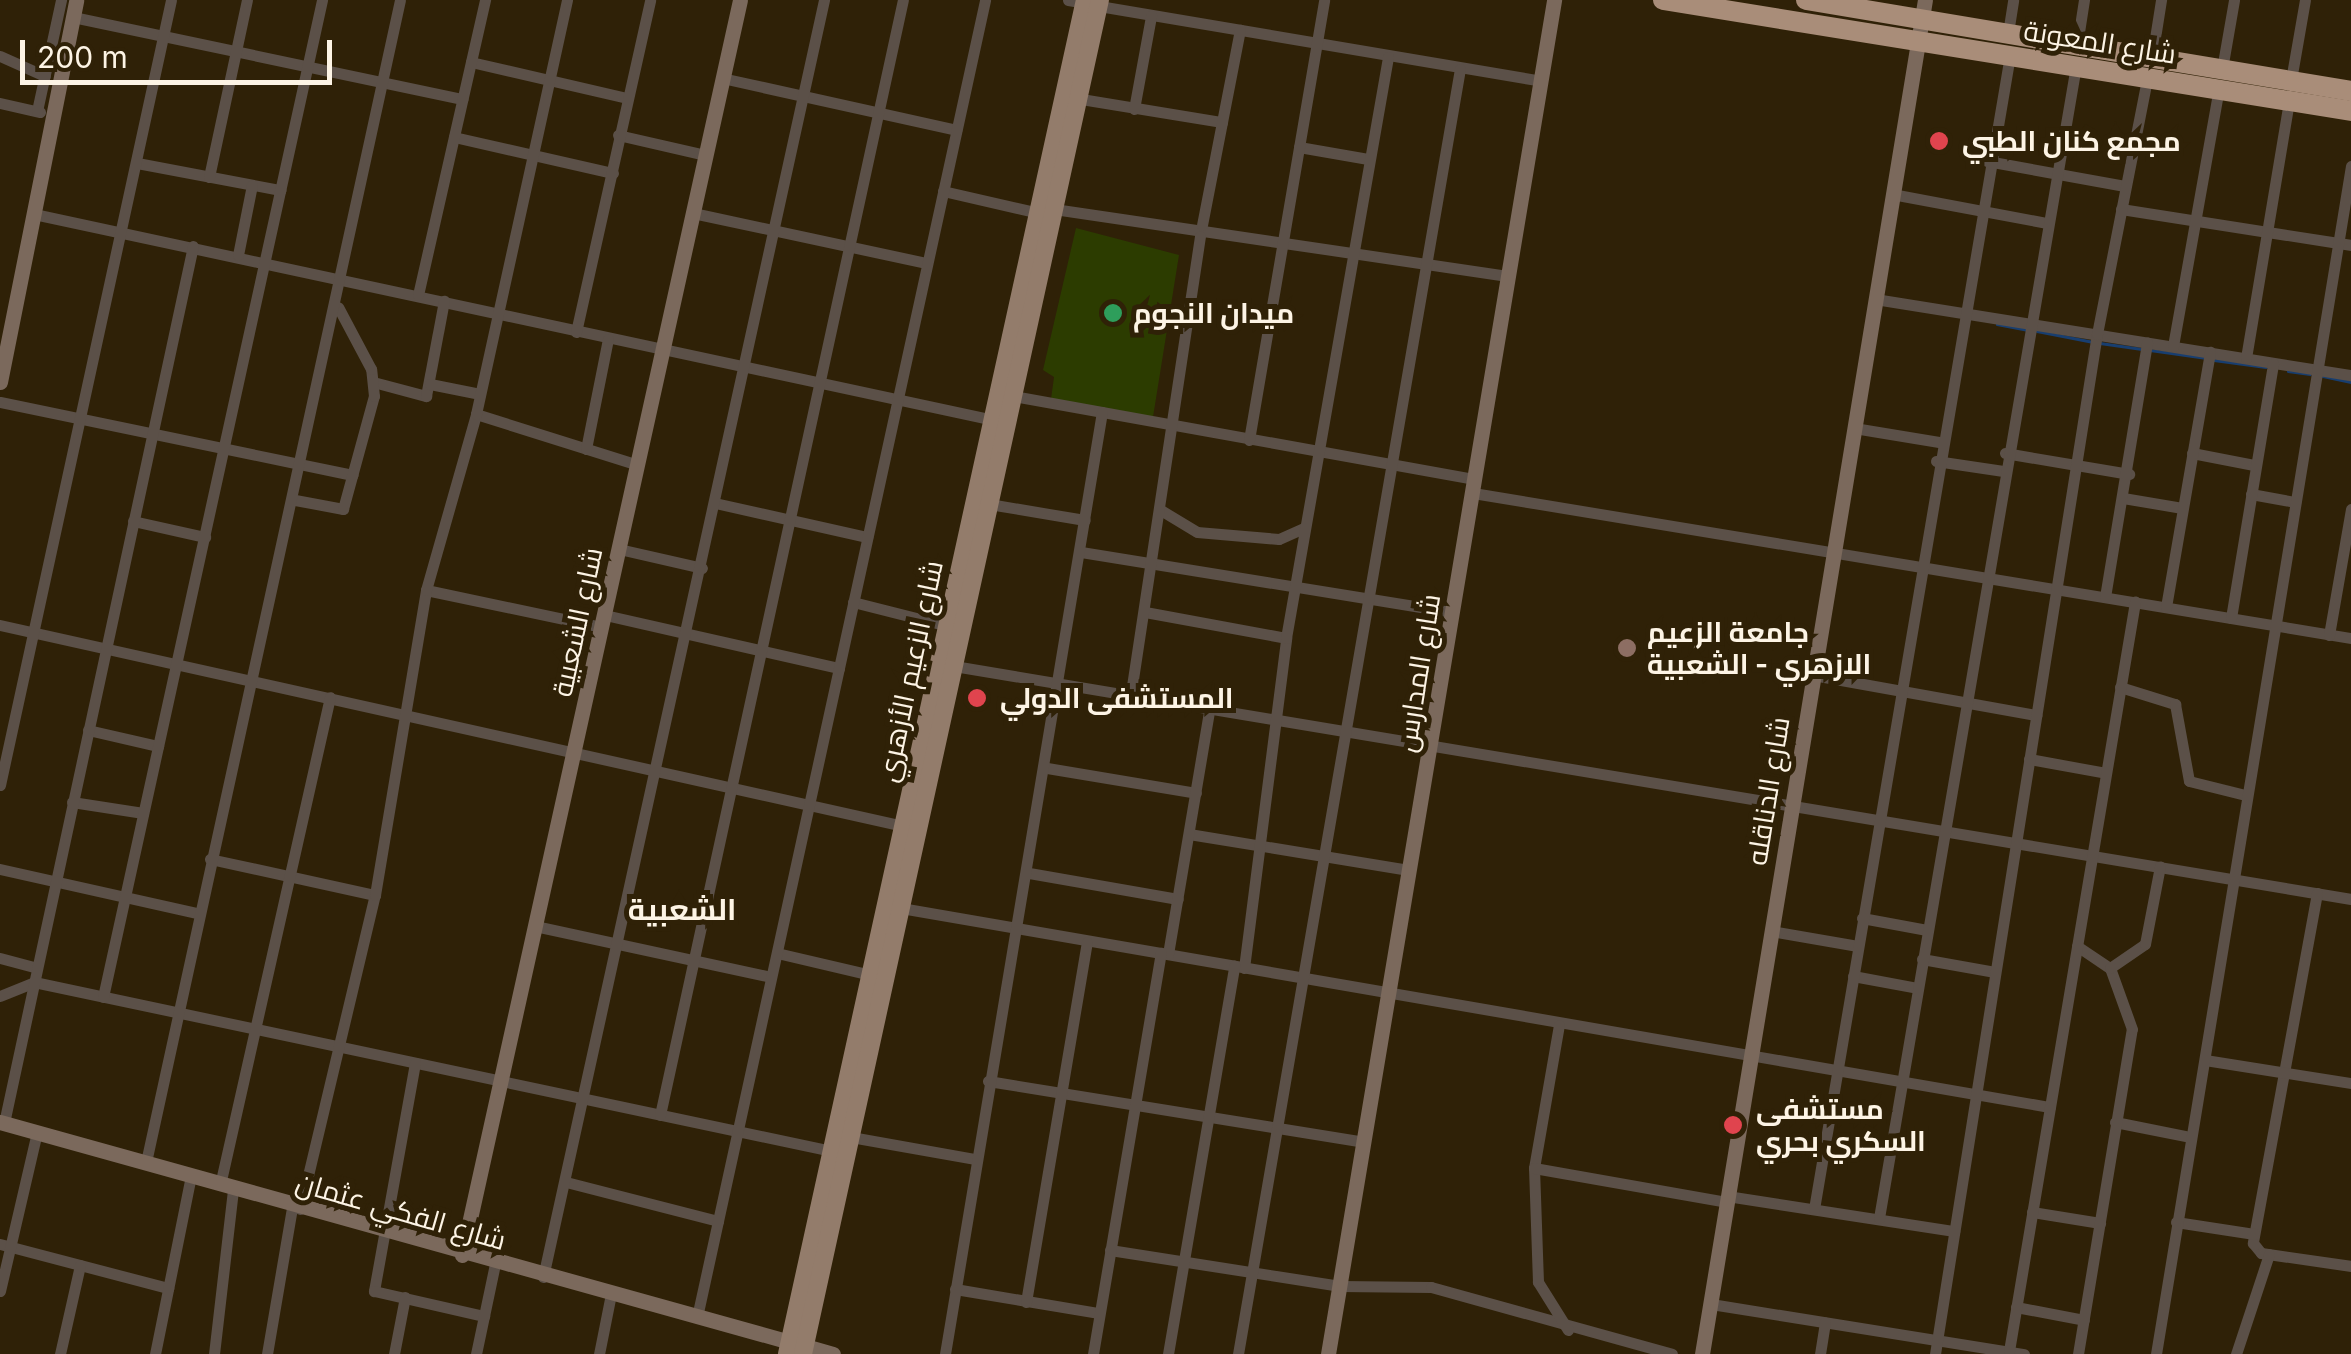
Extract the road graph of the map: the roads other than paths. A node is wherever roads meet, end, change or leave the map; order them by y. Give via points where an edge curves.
1 (61, 0) edge
2 (76, 0) edge
3 (171, 0) edge
4 (247, 0) edge
5 (322, 0) edge
6 (400, 0) edge
7 (485, 0) edge
8 (568, 0) edge
9 (650, 0) edge
10 (740, 0) edge
11 (824, 0) edge
12 (903, 0) edge
13 (984, 0) edge
14 (1324, 0) edge
15 (1554, 0) edge
16 (1663, 0) edge
17 (1806, 0) edge
18 (2013, 0) edge
19 (2084, 0) edge
20 (2161, 0) edge
21 (2234, 0) edge
22 (2304, 0) edge
23 (1087, 2) edge
24 (1151, 16) junction
25 (73, 17) junction
26 (1921, 20) edge
27 (1240, 30) junction
28 (2008, 33) junction
29 (164, 34) junction
30 (1318, 42) junction
31 (237, 50) junction
32 (2010, 55) junction
33 (2076, 55) junction
34 (0, 56) edge
35 (1388, 57) junction
36 (471, 62) junction
37 (308, 66) junction
38 (2149, 67) junction
39 (1460, 69) junction
40 (45, 76) junction
41 (722, 78) junction
42 (2221, 79) junction
43 (551, 80) junction
44 (1542, 81) junction
45 (382, 82) junction
46 (2351, 90) edge
47 (2290, 91) junction
48 (803, 96) junction
49 (627, 98) junction
50 (462, 99) junction
51 (1080, 99) junction
52 (0, 103) edge
53 (1134, 109) junction
54 (2351, 111) edge
55 (44, 113) junction
56 (878, 114) junction
57 (1222, 122) junction
58 (956, 130) junction
59 (618, 135) junction
60 (454, 136) junction
61 (1299, 147) junction
62 (532, 154) junction
63 (706, 156) junction
64 (1368, 159) junction
65 (1987, 161) junction
66 (137, 163) junction
67 (2351, 166) edge
68 (613, 173) junction
69 (2056, 174) junction
70 (209, 177) junction
71 (252, 185) junction
72 (2125, 186) junction
73 (280, 190) junction
74 (943, 191) junction
75 (1892, 194) junction
76 (1978, 210) junction
77 (2121, 210) junction
78 (1046, 211) junction
79 (693, 213) junction
80 (34, 214) junction
81 (2193, 222) junction
82 (2047, 223) junction
83 (124, 230) junction
84 (774, 230) junction
85 (1201, 230) junction
86 (2267, 231) junction
87 (1282, 239) junction
88 (2345, 244) edge
89 (193, 246) junction
90 (850, 246) junction
91 (1351, 250) junction
92 (238, 256) junction
93 (266, 260) junction
94 (1426, 262) junction
95 (927, 263) junction
96 (1509, 276) junction
97 (340, 277) junction
98 (418, 295) junction
99 (1875, 299) junction
100 (444, 302) junction
101 (338, 307) junction
102 (7, 313) edge
103 (496, 313) junction
104 (1960, 314) junction
105 (2029, 323) junction
106 (576, 332) junction
107 (2097, 334) junction
108 (608, 339) junction
109 (2147, 342) junction
110 (2173, 346) junction
111 (663, 350) junction
112 (2210, 352) junction
113 (2246, 358) junction
114 (2274, 363) junction
115 (745, 367) junction
116 (2318, 370) junction
117 (2351, 375) edge
118 (0, 382) edge
119 (377, 383) junction
120 (820, 383) junction
121 (430, 384) junction
122 (480, 394) junction
123 (1013, 396) junction
124 (898, 400) junction
125 (0, 402) edge
126 (1102, 412) junction
127 (476, 414) junction
128 (82, 420) junction
129 (993, 420) junction
130 (1169, 425) junction
131 (1854, 428) junction
132 (153, 436) junction
133 (1249, 440) junction
134 (1940, 442) junction
135 (586, 449) junction
136 (223, 452) junction
137 (1316, 453) junction
138 (2005, 453) junction
139 (2192, 453) junction
140 (1936, 460) junction
141 (638, 464) junction
142 (2076, 465) junction
143 (2254, 465) junction
144 (1388, 466) junction
145 (302, 468) junction
146 (2002, 471) junction
147 (2128, 474) junction
148 (352, 475) junction
149 (1474, 486) junction
150 (2250, 494) junction
151 (2123, 498) junction
152 (295, 500) junction
153 (2295, 502) junction
154 (716, 503) junction
155 (989, 504) junction
156 (1159, 508) junction
157 (2182, 508) junction
158 (2351, 508) edge
159 (790, 520) junction
160 (1085, 520) junction
161 (133, 521) junction
162 (1304, 528) junction
163 (205, 537) junction
164 (868, 537) junction
165 (619, 549) junction
166 (1081, 552) junction
167 (1833, 552) junction
168 (1154, 564) junction
169 (1920, 566) junction
170 (702, 568) junction
171 (1984, 577) junction
172 (1294, 587) junction
173 (2056, 589) junction
174 (426, 590) junction
175 (2106, 597) junction
176 (1368, 600) junction
177 (853, 602) junction
178 (2134, 602) junction
179 (2166, 607) junction
180 (1146, 612) junction
181 (1450, 612) junction
182 (2230, 618) junction
183 (603, 621) junction
184 (0, 625) edge
185 (2273, 625) junction
186 (948, 626) junction
187 (31, 632) junction
188 (687, 634) junction
189 (2330, 634) junction
190 (1286, 638) junction
191 (2351, 638) edge
192 (105, 648) junction
193 (761, 650) junction
194 (176, 664) junction
195 (954, 666) junction
196 (839, 668) junction
197 (1813, 676) junction
198 (250, 678) junction
199 (1058, 686) junction
200 (2120, 687) junction
201 (1899, 692) junction
202 (330, 697) junction
203 (1130, 700) junction
204 (1964, 704) junction
205 (1209, 712) junction
206 (408, 714) junction
207 (2036, 715) junction
208 (1277, 723) junction
209 (88, 730) junction
210 (1348, 733) junction
211 (158, 746) junction
212 (1430, 746) junction
213 (574, 750) junction
214 (2029, 759) junction
215 (1046, 768) junction
216 (658, 769) junction
217 (2106, 772) junction
218 (0, 785) edge
219 (732, 786) junction
220 (1196, 793) junction
221 (2245, 795) junction
222 (72, 802) junction
223 (1792, 803) junction
224 (809, 804) junction
225 (143, 813) junction
226 (1879, 818) junction
227 (904, 826) junction
228 (1944, 829) junction
229 (1189, 834) junction
230 (2016, 842) junction
231 (1264, 848) junction
232 (2092, 855) junction
233 (1326, 857) junction
234 (210, 859) junction
235 (2160, 866) junction
236 (0, 869) edge
237 (1410, 870) junction
238 (1029, 873) junction
239 (290, 874) junction
240 (2231, 878) junction
241 (55, 881) junction
242 (2317, 893) junction
243 (375, 895) junction
244 (125, 897) junction
245 (2351, 899) edge
246 (1178, 900) junction
247 (900, 908) junction
248 (197, 913) junction
249 (1862, 918) junction
250 (535, 926) junction
251 (1018, 930) junction
252 (1927, 930) junction
253 (1771, 931) junction
254 (1086, 942) junction
255 (621, 944) junction
256 (1858, 946) junction
257 (2076, 946) junction
258 (777, 952) junction
259 (1164, 954) junction
260 (0, 958) edge
261 (1922, 959) junction
262 (694, 960) junction
263 (33, 966) junction
264 (1239, 967) junction
265 (2110, 968) junction
266 (1995, 972) junction
267 (871, 976) junction
268 (1853, 976) junction
269 (772, 977) junction
270 (1304, 980) junction
271 (34, 982) junction
272 (1917, 988) junction
273 (0, 996) edge
274 (103, 998) junction
275 (1388, 998) junction
276 (176, 1014) junction
277 (1559, 1024) junction
278 (255, 1030) junction
279 (341, 1047) junction
280 (1750, 1058) junction
281 (2205, 1060) junction
282 (415, 1063) junction
283 (1837, 1072) junction
284 (2287, 1074) junction
285 (988, 1081) junction
286 (500, 1082) junction
287 (1902, 1082) junction
288 (2351, 1083) edge
289 (1062, 1093) junction
290 (1976, 1093) junction
291 (587, 1100) junction
292 (1135, 1104) junction
293 (2050, 1107) junction
294 (660, 1115) junction
295 (1209, 1117) junction
296 (2115, 1122) junction
297 (2, 1123) edge
298 (1277, 1127) junction
299 (38, 1132) junction
300 (738, 1132) junction
301 (851, 1137) junction
302 (2190, 1137) junction
303 (1363, 1142) junction
304 (832, 1152) junction
305 (974, 1160) junction
306 (146, 1162) junction
307 (1534, 1168) junction
308 (191, 1176) junction
309 (566, 1182) junction
310 (226, 1187) junction
311 (1727, 1199) junction
312 (296, 1208) junction
313 (1814, 1209) junction
314 (2032, 1212) junction
315 (1879, 1218) junction
316 (718, 1221) junction
317 (2176, 1222) junction
318 (2100, 1223) junction
319 (1954, 1231) junction
320 (382, 1234) junction
321 (2254, 1234) junction
322 (5, 1245) edge
323 (1110, 1250) junction
324 (2269, 1254) junction
325 (462, 1255) junction
326 (1185, 1260) junction
327 (495, 1264) junction
328 (80, 1265) junction
329 (2351, 1266) edge
330 (1253, 1271) junction
331 (543, 1277) junction
332 (1340, 1286) junction
333 (168, 1288) junction
334 (955, 1289) junction
335 (0, 1290) edge
336 (611, 1294) junction
337 (405, 1297) junction
338 (1026, 1302) junction
339 (1711, 1304) junction
340 (2016, 1307) junction
341 (1100, 1313) junction
342 (484, 1316) junction
343 (697, 1317) junction
344 (2084, 1320) junction
345 (1824, 1322) junction
346 (1568, 1330) junction
347 (1936, 1340) junction
348 (796, 1349) edge
349 (2008, 1351) junction
350 (155, 1353) edge
351 (60, 1354) edge
352 (171, 1354) edge
353 (214, 1354) edge
354 (267, 1354) edge
355 (394, 1354) edge
356 (476, 1354) edge
357 (599, 1354) edge
358 (833, 1354) edge
359 (945, 1354) edge
360 (1093, 1354) edge
361 (1168, 1354) edge
362 (1238, 1354) edge
363 (1328, 1354) edge
364 (1672, 1354) edge
365 (1702, 1354) edge
366 (1820, 1354) edge
367 (1935, 1354) edge
368 (2024, 1354) edge
369 (2078, 1354) edge
370 (2156, 1354) edge
371 (2236, 1354) edge

1 - 40 street
2 - 25 street
3 - 29 street
4 - 31 street
5 - 37 street
6 - 45 street
7 - 36 street
8 - 43 street
9 - 49 street
10 - 41 street, شارع الشعبية
11 - 48 street
12 - 56 street
13 - 58 street
14 - 30 street
15 - 44 street, شارع المدارس
16 - 26 highway, شارع المعونة
17 - 26 highway, شارع المعونة
18 - 28 street
19 - 33 street
20 - 38 street
21 - 42 street
22 - 47 street
23 - 24 street
23 - 51 main road, شارع الزعيم الأزهري
23 - 78 main road, شارع الزعيم الأزهري
24 - 27 street
24 - 53 street
25 - 29 street
25 - 55 street
26 - 28 highway, شارع المعونة
26 - 32 highway, شارع المعونة
26 - 75 street, شارع الدناقله
27 - 30 street
27 - 57 street
28 - 33 highway, شارع المعونة
29 - 31 street
29 - 66 street
30 - 35 street
30 - 61 street
31 - 37 street
31 - 70 street
32 - 33 highway, شارع المعونة
32 - 65 street
33 - 38 highway, شارع المعونة
33 - 69 street
34 - 40 street
35 - 39 street
35 - 64 street
36 - 43 street
36 - 50 street
37 - 45 street
37 - 73 street
38 - 42 highway, شارع المعونة
38 - 72 street
39 - 44 street
39 - 94 street
40 - 55 street
41 - 48 street
41 - 63 street, شارع الشعبية
42 - 47 highway, شارع المعونة
42 - 81 street
43 - 49 street
43 - 62 street
44 - 96 street, شارع المدارس
45 - 50 street
45 - 97 street
46 - 47 highway, شارع المعونة
47 - 54 highway, شارع المعونة
47 - 86 street
48 - 56 street
48 - 84 street
49 - 59 street
50 - 60 street
51 - 53 street
51 - 78 main road, شارع الزعيم الأزهري
52 - 55 street
53 - 57 street
55 - 80 street
56 - 58 street
56 - 90 street
57 - 85 street
58 - 74 street
59 - 63 street
59 - 68 street
60 - 62 street
60 - 98 street
61 - 64 street
61 - 87 street
62 - 68 street
62 - 103 street
63 - 79 street, شارع الشعبية
64 - 91 street
65 - 69 street
65 - 76 street
66 - 70 street
66 - 83 street
67 - 88 street
68 - 106 street
69 - 72 street
69 - 82 street
70 - 71 street
71 - 73 street
71 - 92 street
72 - 77 street
73 - 93 street
74 - 78 street
74 - 95 street
75 - 76 street
75 - 99 street, شارع الدناقله
76 - 82 street
76 - 104 street
77 - 81 street
77 - 107 street
78 - 85 street
78 - 123 main road, شارع الزعيم الأزهري
78 - 129 main road, شارع الزعيم الأزهري
79 - 84 street
79 - 111 street, شارع الشعبية
80 - 83 street
80 - 102 street
81 - 86 street
81 - 110 street
82 - 105 street
83 - 89 street
83 - 128 street
84 - 90 street
84 - 115 street
85 - 87 street
85 - 130 street
86 - 88 street
86 - 113 street
87 - 91 street
87 - 133 street
88 - 116 street
89 - 92 street
89 - 132 street
90 - 95 street
90 - 120 street
91 - 94 street
91 - 137 street
92 - 93 street
93 - 97 street
93 - 136 street
94 - 96 street
94 - 144 street
95 - 124 street
96 - 149 street, شارع المدارس
97 - 98 street
97 - 101 street
98 - 100 street
99 - 104 street
99 - 131 street, شارع الدناقله
100 - 103 street
100 - 121 street
101 - 119 street
101 - 145 street
102 - 118 street
103 - 106 street
103 - 122 street
104 - 105 street
104 - 134 street
105 - 107 street
105 - 138 street
106 - 108 street
107 - 109 street
107 - 142 street
108 - 111 street
108 - 135 street
109 - 110 street
109 - 147 street
110 - 112 street
111 - 115 street
111 - 141 street, شارع الشعبية
112 - 113 street
112 - 139 street
113 - 114 street
114 - 116 street
114 - 143 street
115 - 120 street
115 - 154 street
116 - 117 street
116 - 153 street
119 - 121 street via 426,396
119 - 148 street
120 - 124 street
120 - 159 street
121 - 122 street
122 - 127 street
123 - 126 street
123 - 155 main road, شارع الزعيم الأزهري
124 - 129 street
124 - 164 street
125 - 128 street
126 - 130 street
126 - 160 street
127 - 135 street
127 - 174 street
128 - 132 street
128 - 187 street
129 - 186 main road, شارع الزعيم الأزهري
130 - 133 street
130 - 156 street
131 - 134 street
131 - 167 street, شارع الدناقله
132 - 136 street
132 - 161 street
133 - 137 street
134 - 140 street
135 - 141 street
136 - 145 street
136 - 163 street
137 - 144 street
137 - 162 street
138 - 142 street
138 - 146 street
139 - 143 street
139 - 157 street
140 - 146 street
140 - 169 street
141 - 165 street, شارع الشعبية
142 - 147 street
142 - 173 street
143 - 150 street
144 - 149 street
144 - 176 street
145 - 148 street
145 - 152 street
146 - 171 street
147 - 151 street
148 - 152 street via 343,509
149 - 167 street
149 - 181 street, شارع المدارس
150 - 153 street
150 - 182 street
151 - 157 street
151 - 175 street
152 - 198 street
153 - 185 street
154 - 159 street
154 - 170 street
155 - 160 street
155 - 195 main road, شارع الزعيم الأزهري
156 - 162 street via 1197,532 1278,539
156 - 168 street
157 - 179 street
158 - 189 street
159 - 164 street
159 - 193 street
160 - 166 street
161 - 163 street
161 - 192 street
162 - 172 street
163 - 194 street
164 - 177 street
165 - 170 street
165 - 183 street, شارع الشعبية
166 - 168 street
166 - 199 street
167 - 169 street
167 - 197 street, شارع الدناقله
168 - 172 street
168 - 180 street
169 - 171 street
169 - 201 street
170 - 188 street
171 - 173 street
171 - 204 street
172 - 176 street
172 - 190 street
173 - 175 street
173 - 207 street
174 - 183 street
174 - 206 street
175 - 178 street
176 - 181 street
176 - 210 street
177 - 186 street
177 - 196 street
178 - 179 street
178 - 200 street
179 - 182 street
180 - 190 street
180 - 203 street
181 - 212 street, شارع المدارس
182 - 185 street
183 - 188 street
183 - 213 street, شارع الشعبية
184 - 187 street
185 - 189 street
185 - 221 street
186 - 227 main road, شارع الزعيم الأزهري
187 - 192 street
187 - 218 street
188 - 193 street
188 - 216 street
189 - 191 street
190 - 208 street
192 - 194 street
192 - 209 street
193 - 196 street
193 - 219 street
194 - 198 street
194 - 211 street
195 - 199 street
195 - 247 main road, شارع الزعيم الأزهري
196 - 224 street
197 - 201 street
197 - 223 street, شارع الدناقله
198 - 202 street
198 - 234 street
199 - 203 street
199 - 215 street
200 - 217 street
200 - 221 street via 2175,704 2189,781
201 - 204 street
201 - 226 street
202 - 206 street
202 - 239 street
203 - 205 street
204 - 207 street
204 - 228 street
205 - 208 street
205 - 220 street
206 - 213 street
206 - 243 street
207 - 214 street
208 - 210 street
208 - 231 street
209 - 211 street
209 - 222 street
210 - 212 street
210 - 233 street
211 - 225 street
212 - 223 street
212 - 237 street, شارع المدارس
213 - 216 street
213 - 250 street, شارع الشعبية
214 - 217 street
214 - 230 street
215 - 220 street
215 - 238 street
216 - 219 street
216 - 255 street
217 - 232 street
219 - 224 street
219 - 262 street
220 - 229 street
221 - 240 street
222 - 225 street
222 - 241 street
223 - 226 street
223 - 253 street, شارع الدناقله
224 - 227 street
224 - 258 street
225 - 244 street
226 - 228 street
226 - 249 street
227 - 267 main road, شارع الزعيم الأزهري
228 - 230 street
228 - 252 street
229 - 231 street
229 - 246 street
230 - 232 street
230 - 266 street
231 - 233 street
231 - 264 street
232 - 235 street
232 - 257 street
233 - 237 street
233 - 270 street
234 - 239 street
234 - 248 street
235 - 240 street
235 - 265 street via 2145,944
236 - 241 street
237 - 275 street, شارع المدارس
238 - 246 street
238 - 251 street
239 - 243 street
239 - 278 street
240 - 242 street
240 - 281 street
241 - 244 street
241 - 263 street
242 - 245 street
242 - 284 street
243 - 279 street
244 - 248 street
244 - 274 street
246 - 259 street
247 - 251 street
247 - 301 main road, شارع الزعيم الأزهري
248 - 276 street
249 - 252 street
249 - 256 street
250 - 255 street
250 - 286 street, شارع الشعبية
251 - 254 street
251 - 285 street
252 - 261 street
253 - 256 street
253 - 280 street, شارع الدناقله
254 - 259 street
254 - 289 street
255 - 262 street
255 - 291 street
256 - 268 street
257 - 265 street
257 - 293 street
258 - 267 street
258 - 269 street
259 - 264 street
259 - 292 street
260 - 263 street
261 - 266 street
261 - 272 street
262 - 269 street
262 - 294 street
263 - 271 street
264 - 270 street
264 - 295 street
265 - 296 street via 2132,1019
266 - 290 street
267 - 304 main road, شارع الزعيم الأزهري
268 - 272 street
268 - 283 street
269 - 300 street
270 - 275 street
270 - 298 street
271 - 273 street
271 - 274 street
271 - 297 street
272 - 287 street
274 - 276 street
275 - 277 street
275 - 303 street, شارع المدارس
276 - 278 street
276 - 306 street
277 - 280 street
277 - 307 street
278 - 279 street
278 - 310 street
279 - 282 street
279 - 312 street
280 - 283 street
280 - 311 street, شارع الدناقله
281 - 284 street
281 - 302 street
282 - 286 street
282 - 320 street
283 - 287 street
283 - 313 street
284 - 288 street
284 - 321 street
285 - 289 street
285 - 305 street
286 - 291 street
286 - 325 street, شارع الشعبية
287 - 290 street
287 - 315 street
289 - 292 street
289 - 338 street
290 - 293 street
290 - 319 street
291 - 294 street
291 - 309 street
292 - 295 street
292 - 323 street
293 - 314 street
294 - 300 street
295 - 298 street
295 - 326 street
296 - 302 street
296 - 318 street
297 - 299 street, شارع الفكي عثمان
298 - 303 street
298 - 330 street
299 - 306 street, شارع الفكي عثمان
299 - 322 street
300 - 304 street
300 - 316 street
301 - 305 street
301 - 348 main road, شارع الزعيم الأزهري
302 - 317 street
303 - 332 street, شارع المدارس
304 - 348 main road, شارع الزعيم الأزهري
305 - 334 street
306 - 308 street, شارع الفكي عثمان
307 - 311 street
307 - 346 street via 1538,1282
308 - 310 street, شارع الفكي عثمان
308 - 333 street
309 - 316 street
309 - 331 street
310 - 312 street, شارع الفكي عثمان
310 - 353 street
311 - 313 street
311 - 339 street, شارع الدناقله
312 - 320 street, شارع الفكي عثمان
312 - 354 street
313 - 315 street
314 - 318 street
314 - 340 street
315 - 319 street
316 - 343 street
317 - 321 street
317 - 370 street
318 - 344 street
319 - 347 street
320 - 325 street, شارع الفكي عثمان
320 - 337 street via 374,1292
321 - 324 street
322 - 328 street
322 - 335 street
323 - 326 street
323 - 341 street
324 - 329 street
324 - 371 street
325 - 327 street, شارع الفكي عثمان
326 - 330 street
326 - 361 street
327 - 331 street, شارع الفكي عثمان
327 - 342 street
328 - 333 street
328 - 351 street
330 - 332 street
330 - 362 street
331 - 336 street, شارع الفكي عثمان
332 - 346 street via 1430,1287
332 - 363 street, شارع المدارس
333 - 350 street
334 - 338 street
334 - 359 street
336 - 343 street, شارع الفكي عثمان
336 - 357 street
337 - 342 street
337 - 355 street
338 - 341 street
339 - 345 street
339 - 365 street, شارع الدناقله
340 - 344 street
340 - 349 street
341 - 360 street
342 - 356 street
343 - 348 street, شارع الفكي عثمان
344 - 369 street
345 - 347 street
345 - 366 street
346 - 364 street
347 - 349 street
347 - 367 street
348 - 358 street, شارع الفكي عثمان
349 - 368 street
350 - 352 street

